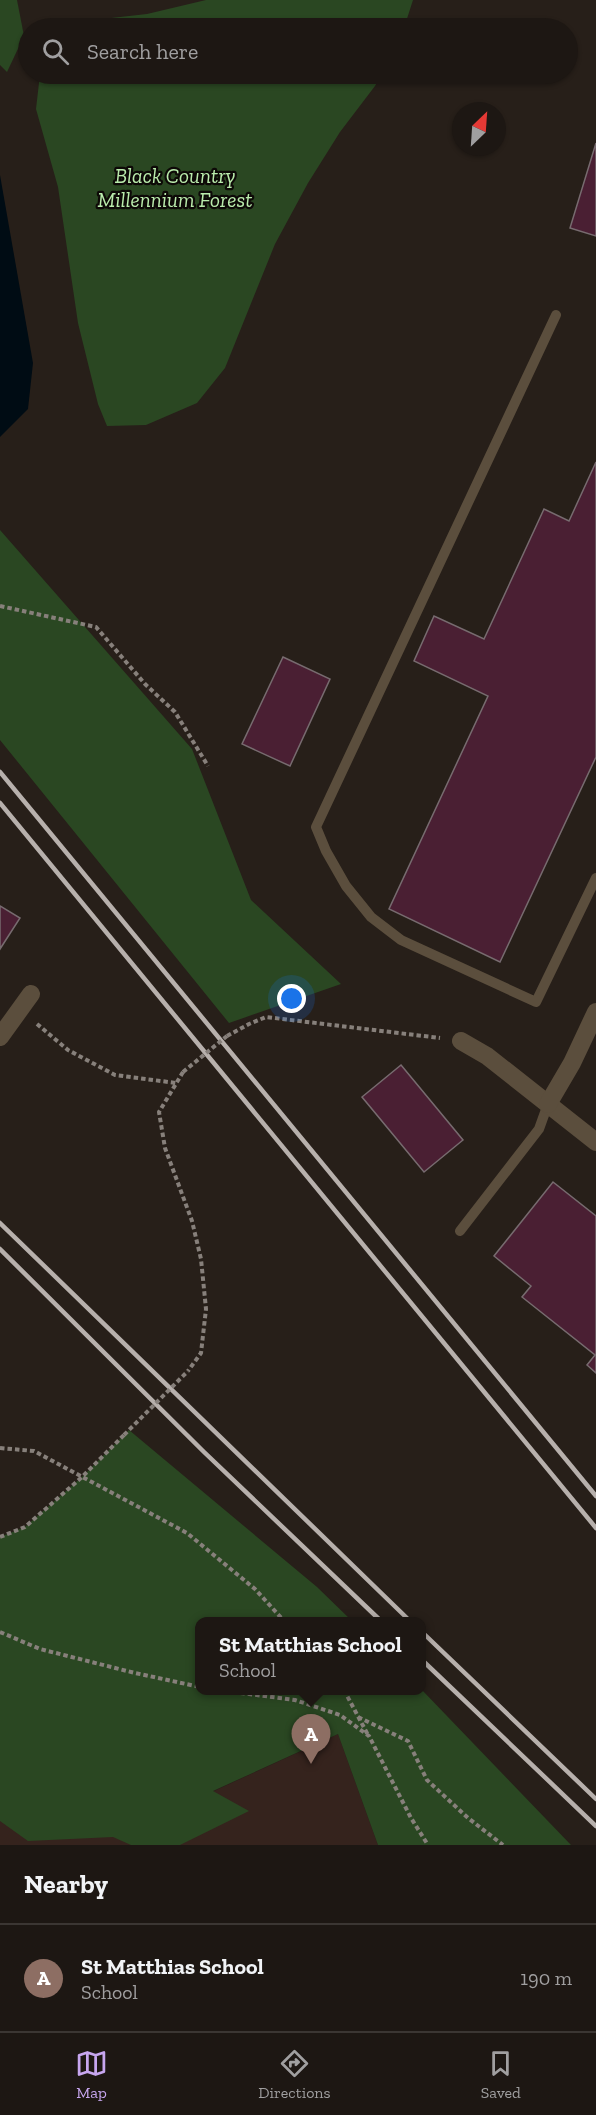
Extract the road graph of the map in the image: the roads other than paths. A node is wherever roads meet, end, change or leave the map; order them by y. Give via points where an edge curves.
1 (556, 315) dead end
2 (596, 878) edge
3 (30, 994) dead end
4 (596, 1012) edge
5 (2, 1030) edge
6 (461, 1041) road end
7 (548, 1104) junction
8 (596, 1142) edge
9 (460, 1231) dead end

1 - 2 lane via 316,827 346,886 371,917 401,940 536,1002
3 - 5 street
4 - 7 street
6 - 7 street via 487,1056
7 - 8 street
7 - 9 lane via 539,1129

